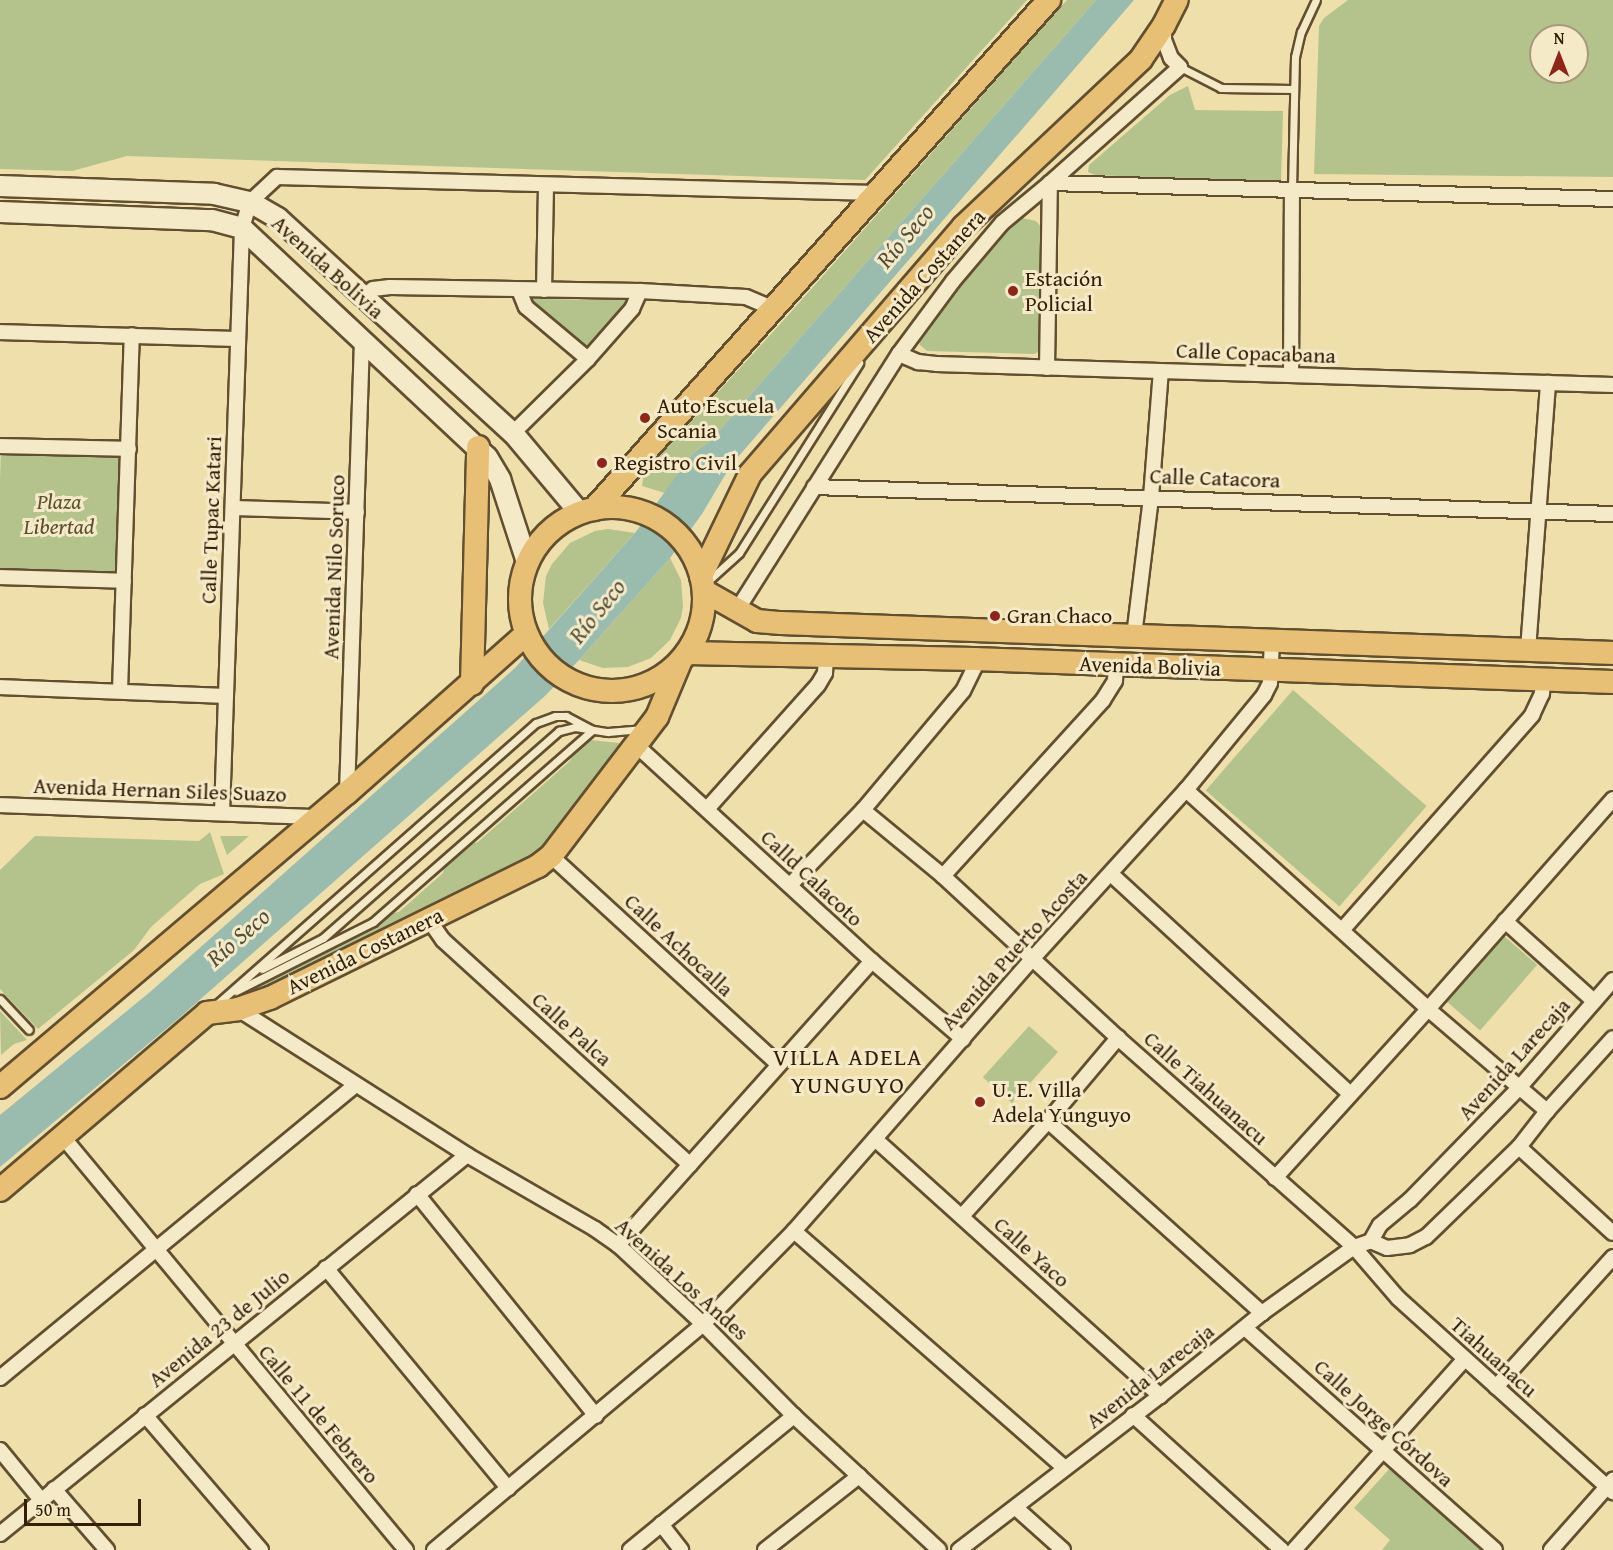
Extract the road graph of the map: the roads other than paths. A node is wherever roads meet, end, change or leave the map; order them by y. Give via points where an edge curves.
1 (1049, 0) edge
2 (1177, 0) edge
3 (1316, 0) edge
4 (1164, 26) junction
5 (1180, 67) junction
6 (1293, 89) junction
7 (1050, 183) junction
8 (546, 185) junction
9 (0, 186) edge
10 (1292, 189) junction
11 (875, 193) junction
12 (1613, 199) edge
13 (249, 202) junction
14 (0, 212) edge
15 (242, 228) junction
16 (519, 290) junction
17 (544, 290) junction
18 (640, 291) junction
19 (363, 297) junction
20 (774, 309) junction
21 (893, 309) junction
22 (0, 332) edge
23 (132, 335) junction
24 (238, 339) junction
25 (363, 343) junction
26 (899, 354) junction
27 (588, 358) junction
28 (1047, 368) junction
29 (1161, 371) junction
30 (1291, 375) junction
31 (1548, 383) junction
32 (1613, 385) edge
33 (513, 433) junction
34 (0, 446) edge
35 (478, 447) junction
36 (129, 449) junction
37 (814, 487) junction
38 (1151, 497) junction
39 (233, 508) junction
40 (594, 510) junction
41 (357, 512) junction
42 (1538, 513) junction
43 (1613, 514) edge
44 (527, 562) junction
45 (0, 578) edge
46 (701, 578) junction
47 (124, 581) junction
48 (737, 610) junction
49 (1134, 636) junction
50 (1272, 640) junction
51 (530, 641) junction
52 (1528, 650) junction
53 (1613, 653) edge
54 (826, 657) junction
55 (683, 658) junction
56 (974, 659) junction
57 (1116, 664) junction
58 (1272, 670) junction
59 (1543, 680) junction
60 (1613, 682) edge
61 (472, 684) junction
62 (0, 687) edge
63 (120, 691) junction
64 (226, 696) junction
65 (650, 727) junction
66 (592, 730) junction
67 (636, 745) junction
68 (1186, 790) junction
69 (347, 793) junction
70 (1613, 799) edge
71 (0, 805) edge
72 (707, 809) junction
73 (863, 810) junction
74 (222, 813) junction
75 (319, 817) junction
76 (551, 856) junction
77 (1111, 874) junction
78 (943, 876) junction
79 (790, 885) junction
80 (429, 920) junction
81 (1505, 921) junction
82 (1342, 929) junction
83 (1032, 959) junction
84 (872, 961) junction
85 (251, 974) junction
86 (1613, 980) edge
87 (0, 999) edge
88 (1594, 1001) junction
89 (233, 1003) junction
90 (1428, 1009) junction
91 (29, 1030) dead end
92 (1118, 1038) junction
93 (1613, 1038) edge
94 (963, 1039) junction
95 (779, 1065) junction
96 (356, 1085) junction
97 (0, 1087) edge
98 (1519, 1089) junction
99 (1350, 1094) junction
100 (1547, 1111) junction
101 (1048, 1121) junction
102 (63, 1137) junction
103 (875, 1139) junction
104 (1519, 1148) junction
105 (466, 1155) junction
106 (690, 1165) junction
107 (1275, 1178) junction
108 (0, 1190) edge
109 (417, 1194) junction
110 (962, 1216) junction
111 (794, 1231) junction
112 (1613, 1233) edge
113 (1371, 1241) junction
114 (618, 1245) junction
115 (1354, 1247) junction
116 (155, 1251) junction
117 (1613, 1257) edge
118 (326, 1268) junction
119 (1262, 1313) junction
120 (703, 1324) junction
121 (1245, 1328) junction
122 (233, 1344) junction
123 (1465, 1359) junction
124 (0, 1378) edge
125 (1496, 1387) junction
126 (1160, 1396) junction
127 (145, 1415) junction
128 (1133, 1415) junction
129 (596, 1416) junction
130 (794, 1416) junction
131 (0, 1450) edge
132 (1383, 1451) junction
133 (1065, 1468) junction
134 (859, 1476) junction
135 (1611, 1486) edge
136 (508, 1488) junction
137 (54, 1489) junction
138 (41, 1500) junction
139 (1016, 1508) junction
140 (661, 1524) junction
141 (0, 1534) edge
142 (107, 1550) edge
143 (261, 1550) edge
144 (405, 1550) edge
145 (434, 1550) edge
146 (630, 1550) edge
147 (681, 1550) edge
148 (765, 1550) edge
149 (939, 1550) edge
150 (958, 1550) edge
151 (1063, 1550) edge
152 (1282, 1550) edge
153 (1294, 1550) edge
154 (1495, 1550) edge
155 (1551, 1550) edge

1 - 11 main road
2 - 4 main road, Avenida Costanera
3 - 6 lane via 1299,40
4 - 5 street via 1167,49
4 - 21 main road, Avenida Costanera via 1141,59 963,227
5 - 6 lane via 1221,88
5 - 7 street
6 - 10 lane
7 - 10 street
7 - 26 street via 1002,223 953,280
7 - 28 street
8 - 11 street
8 - 13 street via 277,177
8 - 17 street
9 - 13 street, Avenida Bolivia via 214,194
10 - 12 street
10 - 30 street
11 - 20 main road
13 - 15 street, Calle Tupac Katari
13 - 19 street, Avenida Bolivia via 278,219
14 - 15 street, Avenida Bolivia via 212,219
15 - 24 street, Calle Tupac Katari
15 - 25 street, Avenida Bolivia
16 - 17 street
16 - 19 street via 390,287 373,289
16 - 27 street via 526,306
17 - 18 street
18 - 20 street via 746,297
18 - 27 street via 632,309
19 - 33 street, Avenida Bolivia
20 - 40 main road
21 - 46 main road, Avenida Costanera via 750,474
21 - 46 lane via 739,553
22 - 23 street
23 - 24 street
23 - 36 street
24 - 39 street, Calle Tupac Katari
25 - 35 street, Avenida Bolivia
25 - 41 street, Avenida Nilo Soruco
26 - 28 street, Calle Copacabana via 936,364
26 - 37 street
27 - 33 street
28 - 29 street, Calle Copacabana
29 - 30 street, Calle Copacabana
29 - 38 street
30 - 31 street, Calle Copacabana
31 - 32 street, Calle Copacabana
31 - 42 street
33 - 40 street, Avenida Bolivia
34 - 36 street
35 - 44 street, Avenida Bolivia via 500,480
35 - 61 main road
36 - 47 street
37 - 38 street, Calle Catacora
37 - 48 street
38 - 42 street, Calle Catacora
38 - 49 street
39 - 41 street
39 - 64 street, Calle Tupac Katari
40 - 44 main road via 554,528
40 - 46 main road via 625,508 654,518 679,536
41 - 69 street, Avenida Nilo Soruco
42 - 43 street, Calle Catacora
42 - 52 street
44 - 51 main road via 520,606
45 - 47 street
46 - 48 main road, Avenida Bolivia
46 - 55 main road via 702,622
47 - 63 street
48 - 49 main road, Avenida Bolivia via 757,621 781,623
49 - 50 main road, Avenida Bolivia
50 - 52 main road, Avenida Bolivia
50 - 58 street, Avenida Puerto Acosta
51 - 55 main road via 554,671 581,686 611,691 641,686 669,672
51 - 61 main road
52 - 53 main road, Avenida Bolivia
54 - 55 main road, Avenida Bolivia
54 - 56 main road, Avenida Bolivia
54 - 72 street via 825,673 818,685
55 - 65 main road, Avenida Costanera
56 - 57 main road, Avenida Bolivia
56 - 73 street via 963,691
57 - 58 main road, Avenida Bolivia
57 - 78 street via 1115,681 1103,700
58 - 59 main road, Avenida Bolivia
58 - 68 street, Avenida Puerto Acosta via 1264,695
59 - 60 main road, Avenida Bolivia
59 - 82 street via 1542,694 1532,715
61 - 69 main road
62 - 63 street
63 - 64 street
64 - 74 street, Calle Tupac Katari
65 - 66 lane via 622,732
65 - 67 main road, Avenida Costanera
66 - 85 lane via 575,727 559,731 323,938
66 - 85 lane via 566,716 536,723
66 - 89 lane via 373,922
67 - 72 street, Calld Calacoto
67 - 76 main road, Avenida Costanera
68 - 77 street, Avenida Puerto Acosta
68 - 82 street
69 - 75 main road
70 - 81 street
71 - 74 street, Avenida Hernan Siles Suazo
72 - 79 street, Calld Calacoto
73 - 78 street, Calle Tiahuanacu
73 - 79 street
74 - 75 street, Avenida Hernan Siles Suazo
75 - 97 main road
76 - 80 main road, Avenida Costanera
76 - 95 street, Calle Achocalla
77 - 83 street, Avenida Puerto Acosta
77 - 99 street
78 - 83 street, Calle Tiahuanacu
79 - 84 street, Calld Calacoto
80 - 89 main road, Avenida Costanera via 270,998
80 - 106 street, Calle Palca via 443,940
81 - 88 street
81 - 90 street
82 - 90 street
83 - 92 street, Calle Tiahuanacu
83 - 94 street, Avenida Puerto Acosta
84 - 94 street, Calld Calacoto
84 - 95 street
85 - 89 lane
86 - 88 street, Avenida Larecaja
87 - 91 lane
88 - 98 street, Avenida Larecaja
89 - 96 street, Avenida Los Andes
89 - 102 main road, Avenida Costanera via 207,1013
90 - 98 street
90 - 99 street
92 - 101 street
92 - 107 street, Calle Tiahuanacu
93 - 100 street
94 - 103 street, Avenida Puerto Acosta
95 - 106 street
96 - 105 street, Avenida Los Andes
96 - 116 street
98 - 100 street
98 - 113 street, Avenida Larecaja via 1410,1200 1380,1225
99 - 107 street
100 - 104 street
101 - 110 street
101 - 119 street
102 - 108 main road, Avenida Costanera
102 - 116 street, Calle 11 de Febrero
103 - 110 street, Calle Yaco
103 - 111 street, Avenida Puerto Acosta
104 - 112 street
104 - 113 street via 1426,1237 1410,1245 1387,1248
105 - 109 street, Avenida 23 de Julio
105 - 114 street, Avenida Los Andes
106 - 114 street
107 - 115 street, Calle Tiahuanacu
109 - 118 street, Avenida 23 de Julio
109 - 129 street
110 - 126 street, Calle Yaco
111 - 120 street, Avenida Puerto Acosta
111 - 133 street
113 - 115 street, Avenida Larecaja
114 - 120 street, Avenida Los Andes
115 - 119 street, Avenida Larecaja
115 - 123 street, Tiahuanacu via 1398,1298
116 - 122 street, Calle 11 de Febrero
116 - 124 street
117 - 125 street
118 - 122 street, Avenida 23 de Julio
118 - 136 street
119 - 121 street, Avenida Larecaja
120 - 129 street, Avenida Puerto Acosta
120 - 130 street, Avenida Los Andes
121 - 126 street, Avenida Larecaja
121 - 132 street, Calle Jorge Córdova
122 - 127 street, Avenida 23 de Julio
122 - 144 street, Calle 11 de Febrero
123 - 125 street, Tiahuanacu
123 - 132 street
125 - 135 street, Tiahuanacu
126 - 128 street, Avenida Larecaja
127 - 137 street, Avenida 23 de Julio
127 - 143 street
128 - 133 street, Avenida Larecaja
128 - 152 street
129 - 136 street, Avenida Puerto Acosta
130 - 134 street, Avenida Los Andes
130 - 140 street
131 - 138 street
132 - 153 street
132 - 154 street, Calle Jorge Córdova
133 - 139 street, Avenida Larecaja
134 - 148 street
134 - 149 street, Avenida Los Andes
135 - 155 street
136 - 145 street, Avenida Puerto Acosta
137 - 138 street, Avenida 23 de Julio
137 - 142 street
138 - 141 street, Avenida 23 de Julio
139 - 150 street, Avenida Larecaja
139 - 151 street
140 - 146 street
140 - 147 street

